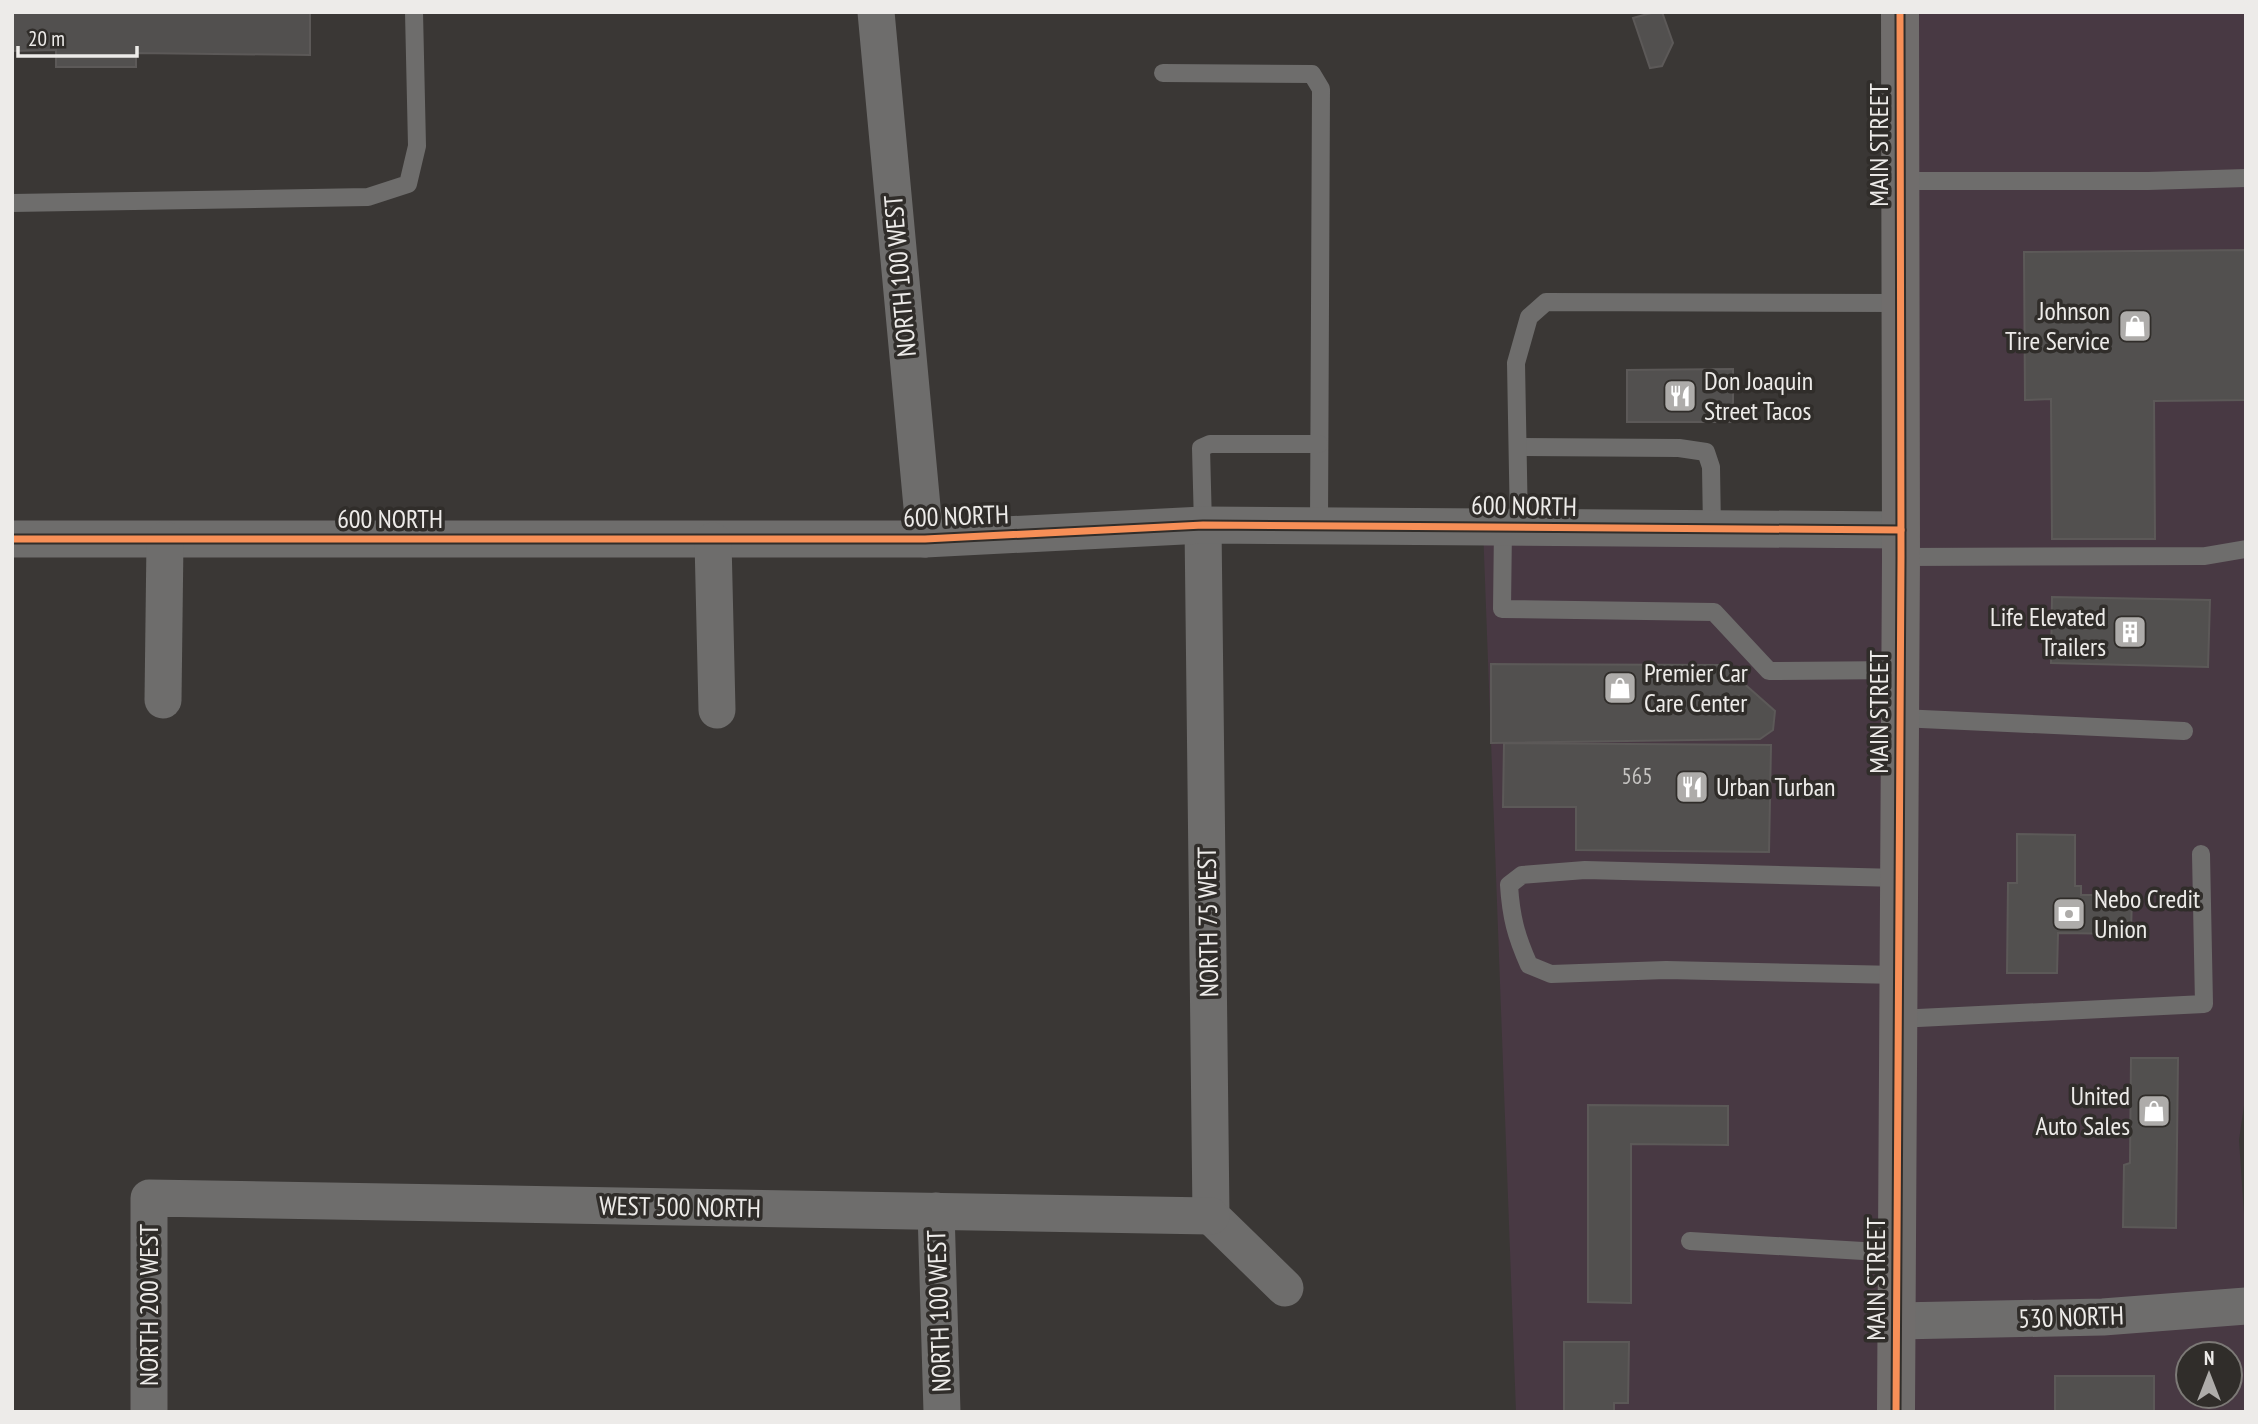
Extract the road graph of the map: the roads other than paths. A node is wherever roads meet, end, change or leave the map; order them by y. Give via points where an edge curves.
1 (414, 12) edge
2 (876, 12) edge
3 (1900, 12) edge
4 (1163, 73) dead end
5 (2246, 178) edge
6 (1900, 181) junction
7 (12, 203) edge
8 (1901, 303) junction
9 (1319, 444) junction
10 (1518, 447) junction
11 (1203, 525) junction
12 (1319, 526) junction
13 (1511, 527) junction
14 (1712, 529) junction
15 (12, 539) edge
16 (925, 539) junction
17 (165, 540) junction
18 (713, 541) junction
19 (1901, 544) junction
20 (2246, 549) edge
21 (1901, 670) junction
22 (163, 700) dead end
23 (718, 710) dead end
24 (1900, 718) junction
25 (2184, 731) dead end
26 (2201, 854) dead end
27 (1899, 878) junction
28 (1899, 975) junction
29 (1898, 1019) junction
30 (149, 1198) joint
31 (936, 1211) junction
32 (1211, 1216) junction
33 (1690, 1241) dead end
34 (1897, 1252) junction
35 (1285, 1288) dead end
36 (2246, 1306) edge
37 (1897, 1321) junction
38 (149, 1412) edge
39 (942, 1412) edge
40 (1896, 1412) edge

1 - 7 lane via 417,146 408,184 368,197
2 - 16 street, NORTH 100 WEST
3 - 6 main road, MAIN STREET
4 - 9 lane via 1312,74 1321,89
5 - 6 lane
6 - 8 main road, MAIN STREET
8 - 10 lane via 1546,302 1529,317 1516,363
8 - 19 main road, MAIN STREET
9 - 11 lane via 1210,444 1201,448
9 - 12 lane
10 - 13 lane
10 - 14 lane via 1679,447 1706,452 1711,467
11 - 12 street, 600 NORTH
11 - 16 street, 600 NORTH
11 - 32 street, NORTH 75 WEST
12 - 13 street, 600 NORTH
13 - 14 street, 600 NORTH
13 - 21 lane via 1502,609 1714,612 1769,671
14 - 19 street, 600 NORTH
15 - 17 street, 600 NORTH
16 - 18 street, 600 NORTH
17 - 18 street, 600 NORTH
17 - 22 street
18 - 23 street
19 - 20 lane via 2205,556
19 - 21 main road, MAIN STREET
21 - 24 main road, MAIN STREET
24 - 25 lane
24 - 27 main road, MAIN STREET
26 - 29 lane via 2204,1004
27 - 28 main road, MAIN STREET
27 - 28 lane via 1585,870 1522,876 1509,885 1511,916 1520,945 1530,965 1551,974 1666,970
28 - 29 main road, MAIN STREET
29 - 34 main road, MAIN STREET
30 - 31 street, WEST 500 NORTH
30 - 38 street, NORTH 200 WEST
31 - 32 street, WEST 500 NORTH
31 - 39 street, NORTH 100 WEST
32 - 35 street
33 - 34 lane
34 - 37 main road, MAIN STREET
36 - 37 street, 530 NORTH via 2103,1317
37 - 40 main road, MAIN STREET

